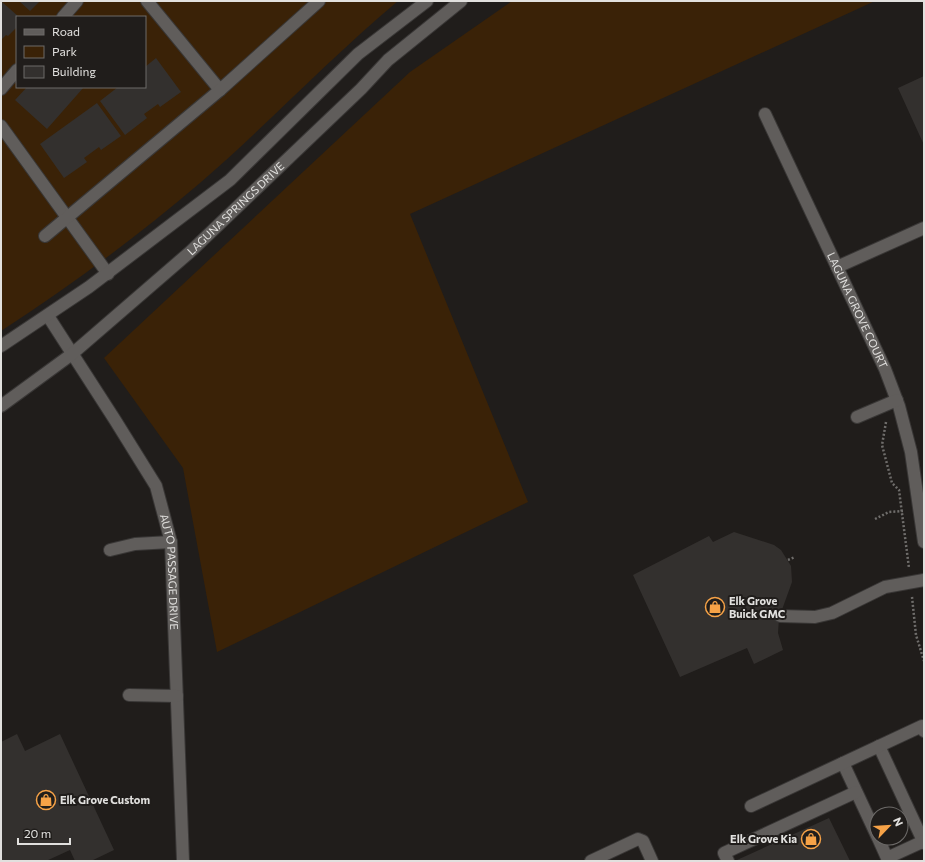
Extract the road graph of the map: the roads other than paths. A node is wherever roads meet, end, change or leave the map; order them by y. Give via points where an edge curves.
1 (76, 1) edge
2 (147, 1) edge
3 (319, 1) edge
4 (461, 1) edge
5 (421, 3) edge
6 (64, 16) edge
7 (16, 71) edge
8 (1, 89) edge
9 (220, 90) junction
10 (765, 114) dead end
11 (1, 126) edge
12 (67, 218) junction
13 (924, 228) edge
14 (45, 236) dead end
15 (837, 267) junction
16 (108, 274) junction
17 (48, 316) junction
18 (1, 346) edge
19 (72, 354) junction
20 (897, 400) junction
21 (1, 406) edge
22 (857, 417) dead end
23 (923, 517) edge
24 (171, 542) junction
25 (924, 542) edge
26 (110, 550) dead end
27 (924, 580) edge
28 (780, 616) dead end
29 (129, 695) dead end
30 (177, 696) junction
31 (924, 731) edge
32 (879, 746) junction
33 (843, 763) junction
34 (856, 792) junction
35 (751, 806) dead end
36 (869, 819) edge
37 (924, 842) edge
38 (882, 846) edge
39 (183, 861) edge
40 (591, 861) edge
41 (652, 861) edge
42 (728, 861) edge

1 - 6 street
2 - 9 street
3 - 9 street
4 - 19 street, LAGUNA SPRINGS DRIVE via 388,60 361,89 190,252
5 - 16 street via 358,54 230,180
7 - 8 street
9 - 12 street
10 - 15 street, LAGUNA GROVE COURT
11 - 12 street
12 - 14 street
12 - 16 street
13 - 15 street
15 - 20 street, LAGUNA GROVE COURT
16 - 17 street
17 - 18 street
17 - 19 street, AUTO PASSAGE DRIVE
19 - 21 street, LAGUNA SPRINGS DRIVE
19 - 24 street, AUTO PASSAGE DRIVE via 156,486
20 - 22 street
20 - 23 street, LAGUNA GROVE COURT via 911,452
23 - 25 street, LAGUNA GROVE COURT
24 - 26 street via 135,544
24 - 30 street, AUTO PASSAGE DRIVE
27 - 28 street via 885,587 832,613 815,617
29 - 30 street
30 - 39 street, AUTO PASSAGE DRIVE
31 - 32 street via 922,726
32 - 33 street
32 - 37 street
33 - 34 street
33 - 35 street
34 - 36 street
34 - 42 street via 724,853
37 - 38 street via 887,858
40 - 41 street via 638,839 643,841

